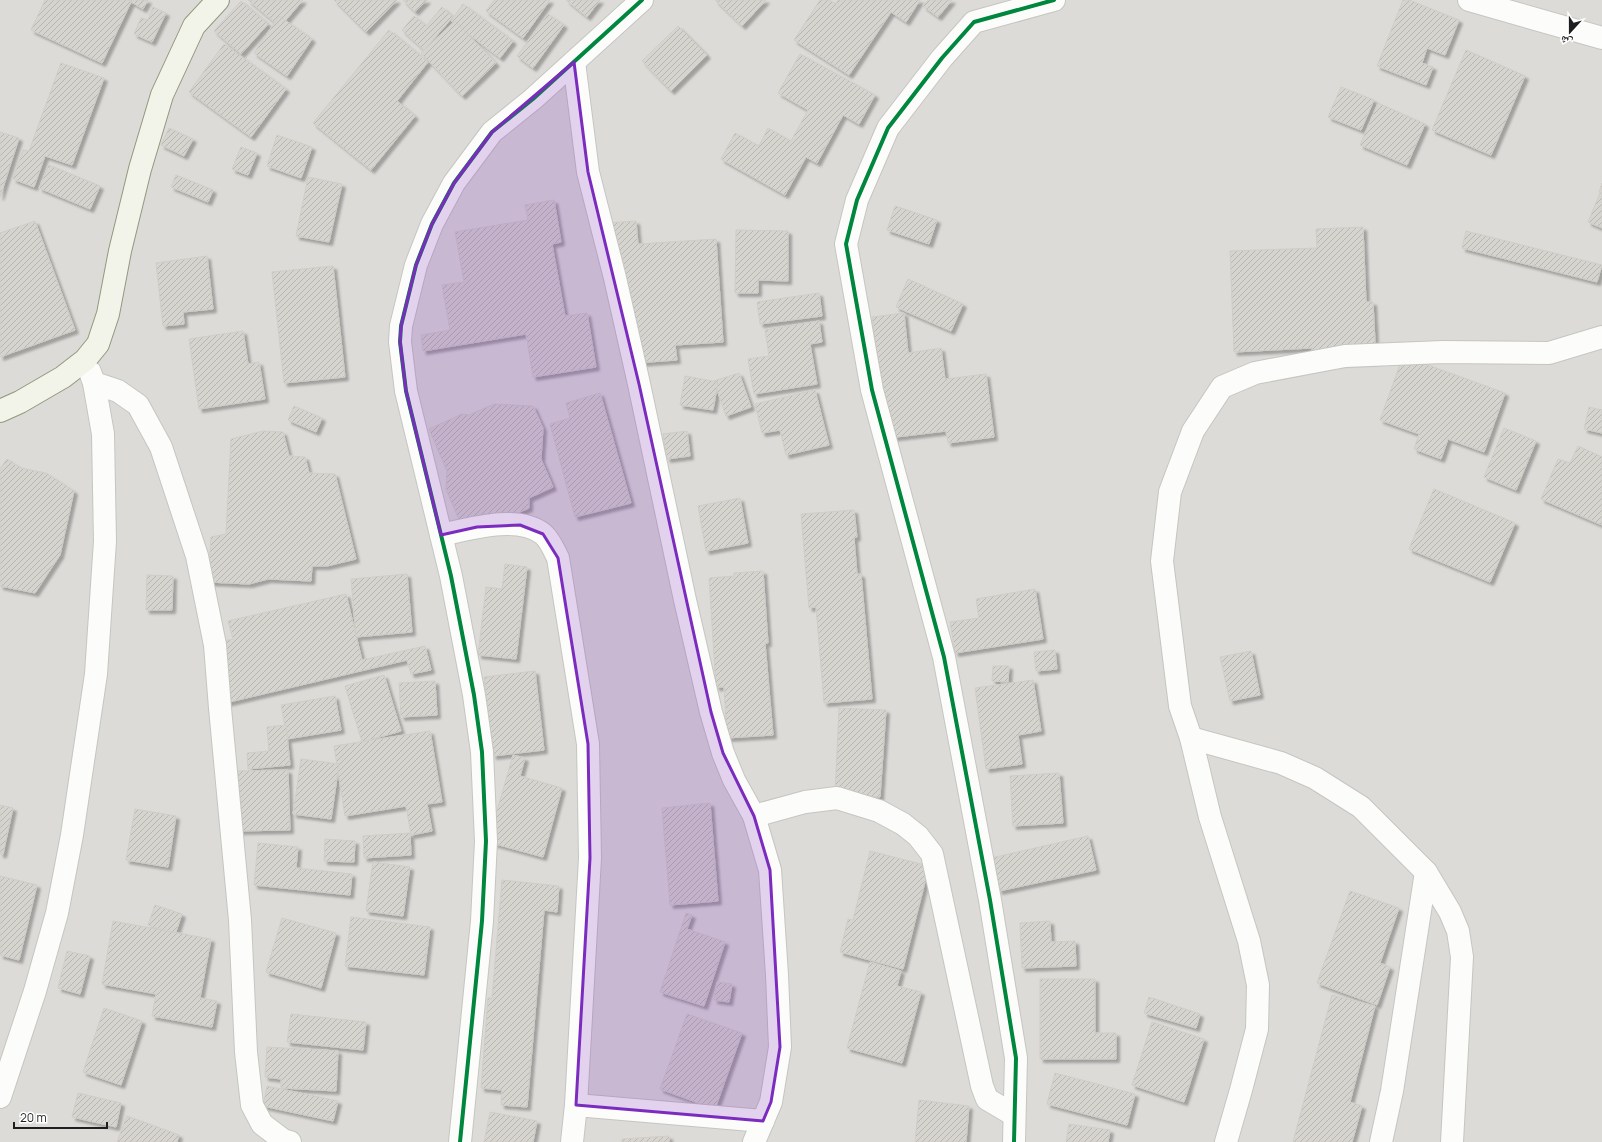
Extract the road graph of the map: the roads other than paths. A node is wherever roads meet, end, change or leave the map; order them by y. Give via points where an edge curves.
1 (218, 0) edge
2 (642, 0) edge
3 (1054, 0) edge
4 (1469, 0) edge
5 (1602, 38) edge
6 (574, 62) junction
7 (1602, 337) edge
8 (85, 360) junction
9 (94, 383) junction
10 (0, 411) edge
11 (441, 535) junction
12 (1190, 738) junction
13 (754, 816) junction
14 (1426, 872) junction
15 (0, 1097) edge
16 (576, 1104) junction
17 (1014, 1115) junction
18 (763, 1121) junction
19 (290, 1142) edge
20 (460, 1142) edge
21 (572, 1142) edge
22 (754, 1142) edge
23 (1014, 1142) edge
24 (1226, 1142) edge
25 (1381, 1142) edge
26 (1452, 1142) edge

1 - 8 main road via 194,26 162,95 140,169 108,314 98,344
2 - 6 street
3 - 17 street via 974,22 942,58 888,128 856,200 846,244 872,390 944,657 990,900 1016,1058
4 - 5 street
6 - 11 street via 492,132 454,183 432,224 416,265 401,326 400,342 406,391
6 - 13 street via 588,172 615,278 711,712 728,767
7 - 12 street via 1549,352 1443,352 1345,356 1255,373 1222,387 1193,431 1170,492 1162,561 1180,706
8 - 9 street
8 - 10 main road via 63,377
9 - 15 street via 103,434 105,541 96,674 72,835 57,913 35,991
9 - 19 street via 118,391 138,405 161,447 197,556 215,645 240,920 246,1052 252,1105 262,1124 283,1140
11 - 16 street via 477,527 520,525 534,528 543,534 558,558 588,744 590,858
11 - 20 street via 474,695 482,752 486,841 482,921
12 - 14 street via 1282,763 1314,778 1361,807
12 - 24 street via 1210,817 1249,941 1258,986 1257,1029
13 - 17 street via 805,802 838,798 879,811 904,824 918,836 932,854 982,1086 987,1099
13 - 18 street via 770,870 780,1047 771,1102
14 - 25 street
14 - 26 street via 1458,931 1462,957
16 - 18 street
16 - 21 street
17 - 23 street
18 - 22 street

